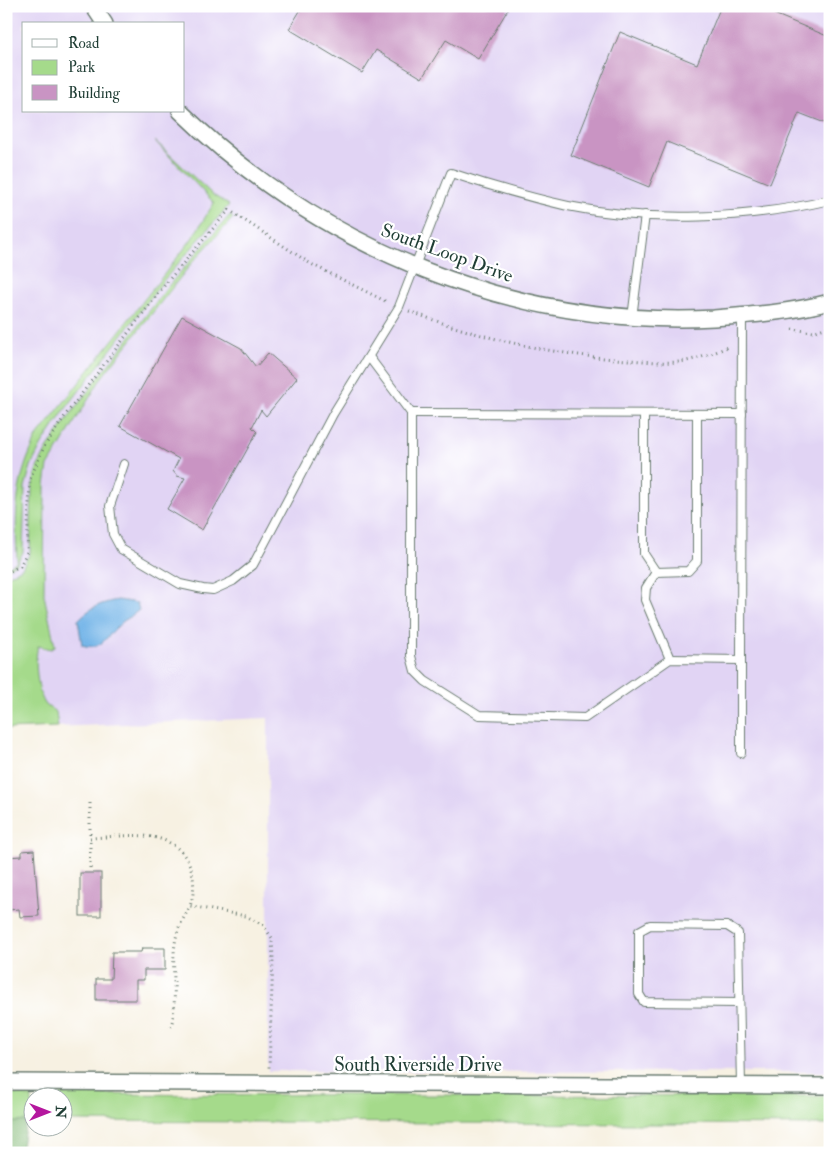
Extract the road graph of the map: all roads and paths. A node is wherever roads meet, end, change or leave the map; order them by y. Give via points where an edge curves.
1 (93, 6) edge
2 (104, 22) edge
3 (181, 112) edge
4 (830, 200) edge
5 (645, 215) junction
6 (414, 266) junction
7 (387, 302) dead end
8 (830, 302) edge
9 (411, 312) dead end
10 (742, 316) junction
11 (632, 318) junction
12 (830, 326) edge
13 (784, 330) dead end
14 (742, 339) junction
15 (369, 357) junction
16 (411, 413) junction
17 (644, 414) junction
18 (697, 414) junction
19 (742, 414) junction
20 (124, 464) dead end
21 (656, 572) junction
22 (6, 573) edge
23 (670, 659) junction
24 (741, 660) junction
25 (741, 753) dead end
26 (90, 803) dead end
27 (90, 838) junction
28 (90, 868) dead end
29 (190, 906) junction
30 (739, 1003) junction
31 (171, 1027) dead end
32 (6, 1082) edge
33 (269, 1084) junction
34 (741, 1086) junction
35 (830, 1086) edge

1 - 2 street
3 - 6 street, South Loop Drive via 263,182 303,210 352,238
4 - 5 lane via 723,215
5 - 6 lane via 570,206 506,191 451,173
5 - 11 lane
6 - 11 street, South Loop Drive via 520,301
6 - 15 lane via 399,307
7 - 22 path via 311,264 229,210 167,282 44,447 30,479 27,552 20,566
8 - 10 street, South Loop Drive via 798,310
9 - 14 path via 512,343 608,359 683,361 707,356
10 - 11 street, South Loop Drive
10 - 14 lane
12 - 13 path via 813,332 799,328
14 - 19 lane
15 - 16 lane
15 - 20 lane via 333,414 253,565 233,581 213,590 180,584 120,549 113,534 110,506
16 - 17 lane
16 - 23 lane via 411,656 415,671 425,681 479,714 585,718
17 - 18 lane
17 - 21 lane via 644,554
18 - 19 lane
18 - 21 lane via 697,561 688,571
19 - 24 lane
21 - 23 lane via 646,588 645,600
23 - 24 lane
24 - 25 lane
26 - 27 path
27 - 28 path
27 - 29 path via 157,838 174,845 186,856 193,871
29 - 31 path via 177,933 175,1010
29 - 33 path via 246,916 263,925 272,938
30 - 30 lane via 738,933 727,926 650,925 639,931 638,994 644,1002
30 - 34 lane
32 - 33 street, South Riverside Drive
33 - 34 street, South Riverside Drive
34 - 35 street, South Riverside Drive

